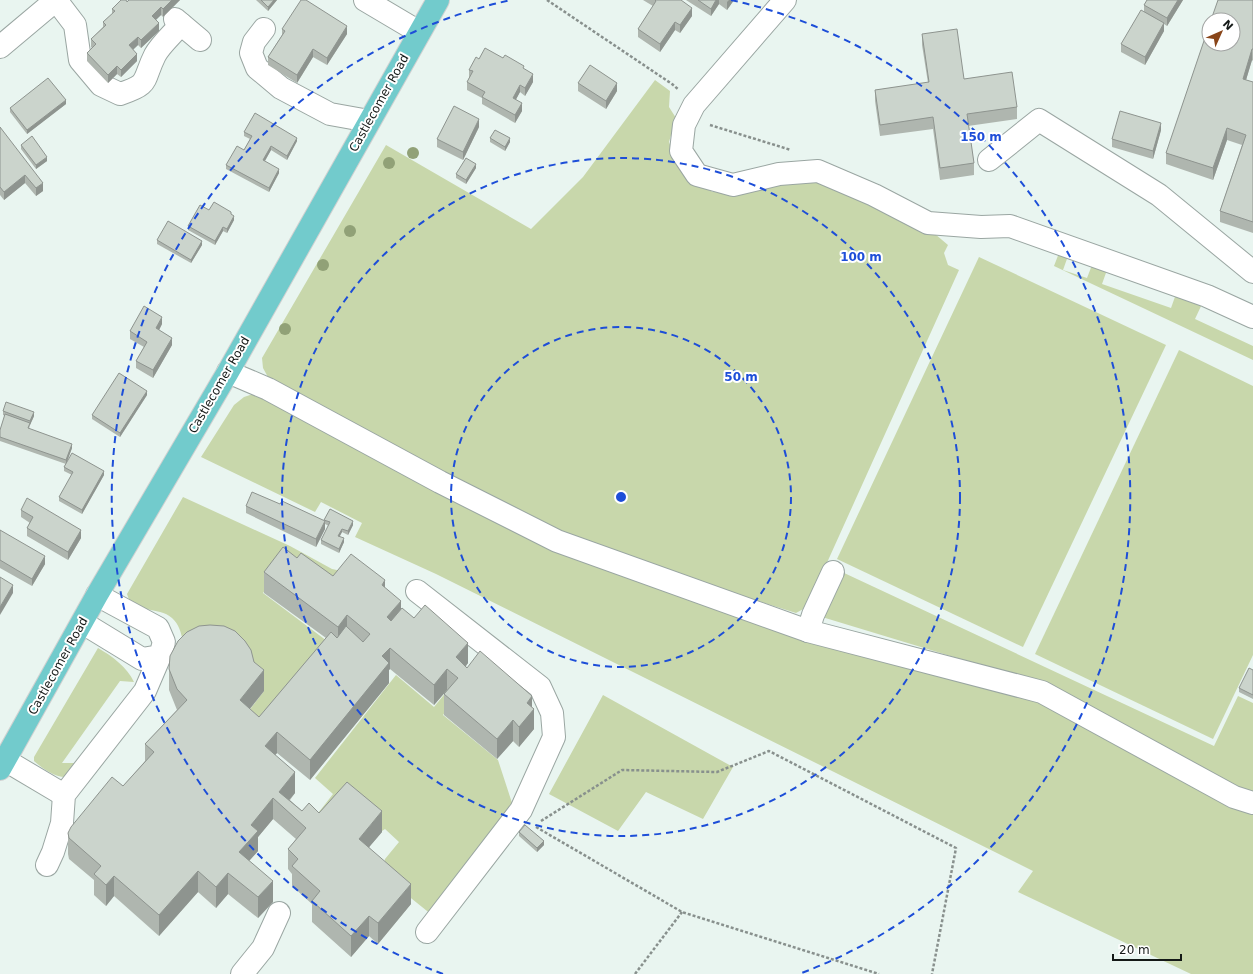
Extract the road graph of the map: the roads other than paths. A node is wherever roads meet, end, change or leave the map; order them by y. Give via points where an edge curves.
1 (56, 0) edge
2 (365, 0) edge
3 (438, 0) edge
4 (785, 0) edge
5 (388, 6) edge
6 (264, 29) dead end
7 (419, 32) junction
8 (200, 40) dead end
9 (0, 47) edge
10 (369, 122) junction
11 (989, 160) dead end
12 (1253, 272) edge
13 (1253, 317) edge
14 (228, 372) junction
15 (833, 572) dead end
16 (417, 592) dead end
17 (97, 595) junction
18 (83, 623) junction
19 (808, 631) junction
20 (160, 656) junction
21 (3, 765) edge
22 (64, 795) junction
23 (1253, 803) edge
24 (47, 865) dead end
25 (279, 913) dead end
26 (427, 932) dead end
27 (242, 974) edge

1 - 8 street via 75,25 80,60 101,86 120,94 137,88 146,80 156,55 178,21
1 - 9 street
2 - 5 street
3 - 7 main road, Castlecomer Road
4 - 13 street via 694,105 684,125 681,151 697,175 732,185 779,174 818,172 874,195 928,223 981,227 1010,226 1207,296
5 - 7 street
6 - 10 street via 254,42 251,53 257,68 281,88 330,114
7 - 10 main road, Castlecomer Road
10 - 14 main road, Castlecomer Road
11 - 12 street via 1039,120 1160,196
14 - 17 main road, Castlecomer Road
14 - 19 street via 268,389 440,482 557,541
15 - 19 street
16 - 26 street via 540,687 552,714 554,736 521,810
17 - 18 main road, Castlecomer Road
17 - 20 street via 158,628 164,642
18 - 20 street via 142,659
18 - 21 main road, Castlecomer Road
19 - 23 street via 1042,692 1234,797
20 - 22 street via 145,691
21 - 22 street
22 - 24 street via 62,823
25 - 27 street via 263,948

